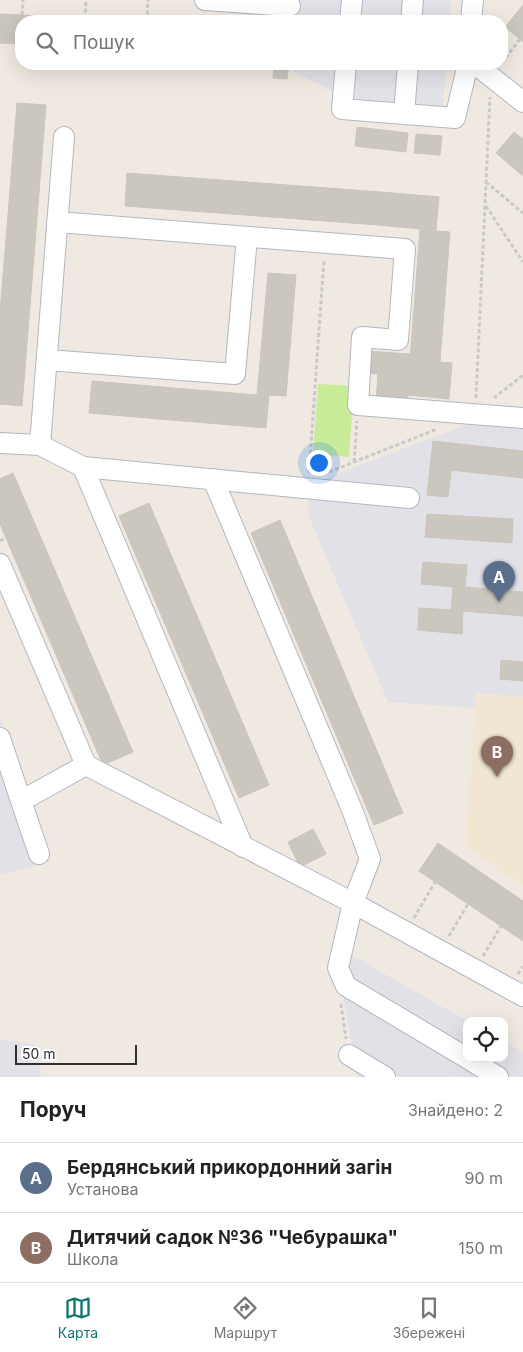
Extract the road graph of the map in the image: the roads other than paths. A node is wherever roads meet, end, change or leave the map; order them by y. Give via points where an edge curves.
1 (205, 0) edge
2 (352, 0) edge
3 (413, 0) edge
4 (473, 0) edge
5 (290, 9) edge
6 (351, 15) edge
7 (412, 15) edge
8 (472, 15) edge
9 (345, 70) edge
10 (408, 70) edge
11 (467, 70) edge
12 (496, 70) edge
13 (523, 102) edge
14 (404, 114) junction
15 (64, 137) dead end
16 (57, 222) junction
17 (247, 237) junction
18 (46, 360) junction
19 (523, 418) edge
20 (0, 443) edge
21 (40, 445) junction
22 (83, 467) junction
23 (213, 479) junction
24 (409, 498) dead end
25 (0, 564) edge
26 (0, 738) edge
27 (86, 765) junction
28 (21, 801) junction
29 (243, 847) junction
30 (39, 854) dead end
31 (353, 903) junction
32 (523, 996) edge
33 (349, 1055) road end
34 (463, 1056) edge
35 (474, 1062) edge
36 (385, 1077) edge
37 (498, 1077) edge

1 - 5 street
2 - 6 street
3 - 7 street
4 - 8 street
9 - 14 street via 342,109
10 - 14 street
11 - 14 street via 455,118
12 - 13 street
15 - 16 street
16 - 17 street
16 - 18 street
17 - 18 street via 235,374
17 - 19 street via 405,249 398,340 362,338 358,404
18 - 21 street
20 - 21 street
21 - 22 street
22 - 23 street
22 - 29 street
23 - 24 street
23 - 31 street via 370,859
25 - 27 street
26 - 28 street
27 - 28 street
27 - 29 street
28 - 30 street
29 - 31 street
31 - 32 street
31 - 34 street via 338,968 346,986
33 - 36 street
35 - 37 street

